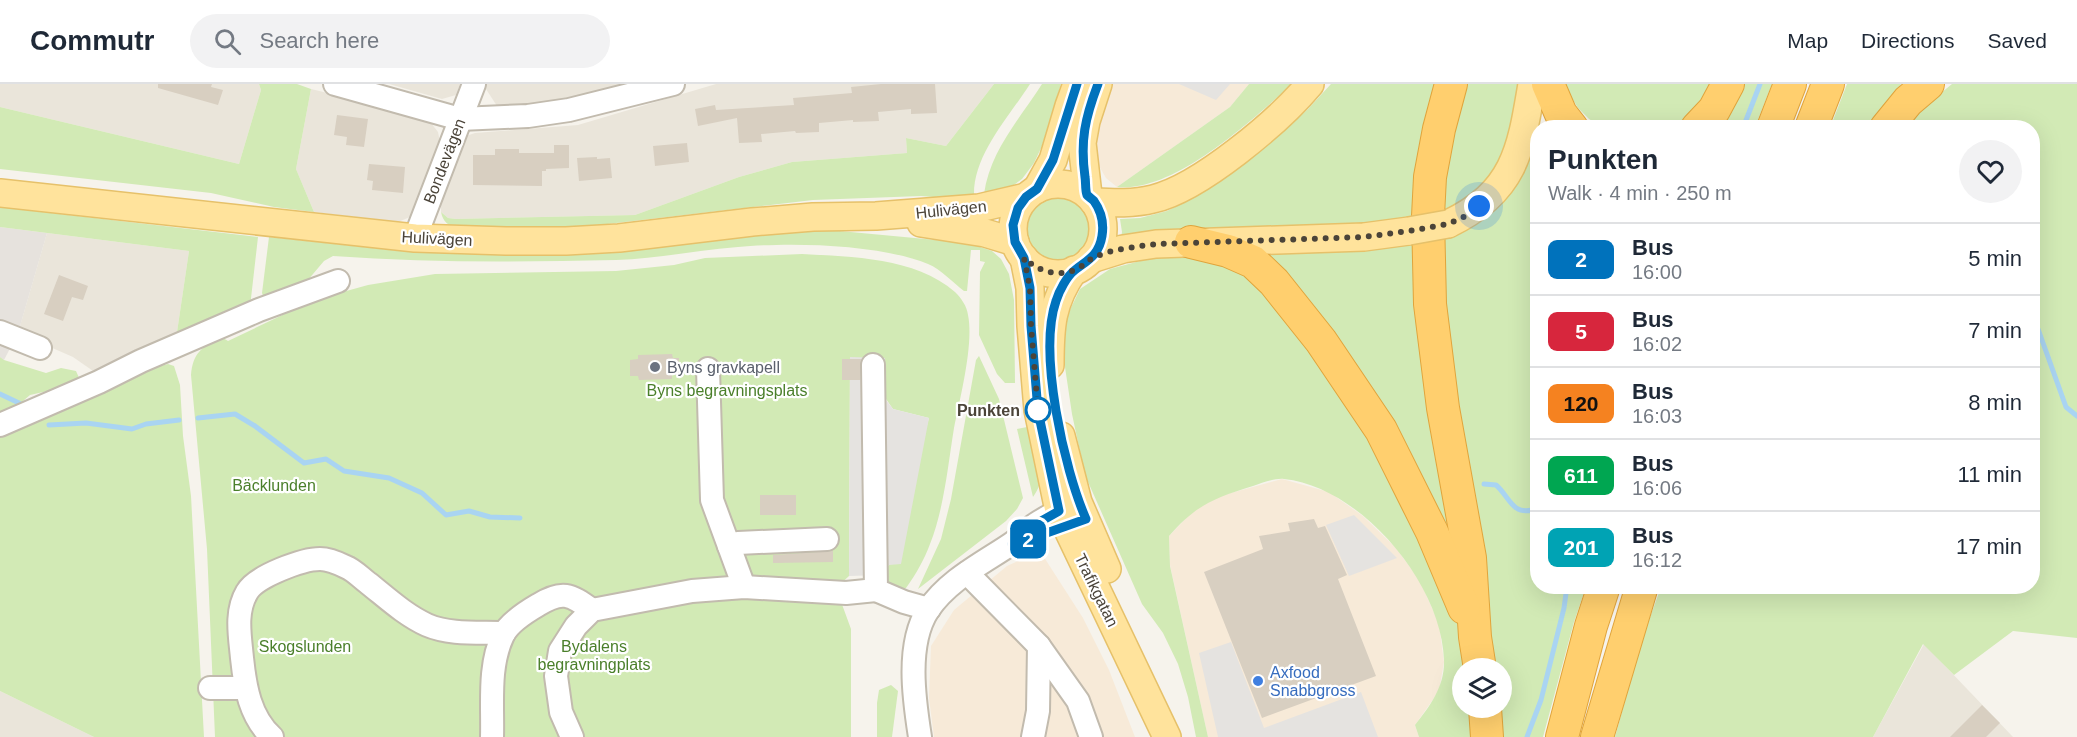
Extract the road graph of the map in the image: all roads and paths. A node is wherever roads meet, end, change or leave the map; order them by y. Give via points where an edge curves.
1 (335, 84) edge
2 (474, 84) edge
3 (672, 84) edge
4 (1077, 84) edge
5 (1098, 84) edge
6 (1310, 84) edge
7 (1451, 84) edge
8 (1532, 84) edge
9 (1548, 84) edge
10 (1728, 84) edge
11 (1790, 84) edge
12 (1828, 84) edge
13 (1918, 90) edge
14 (460, 119) junction
15 (1566, 120) edge
16 (1705, 120) edge
17 (1776, 120) edge
18 (1814, 120) edge
19 (1893, 120) edge
20 (0, 193) edge
21 (1031, 193) junction
22 (1091, 198) junction
23 (876, 216) junction
24 (415, 238) junction
25 (1191, 242) junction
26 (1019, 250) junction
27 (1083, 264) junction
28 (338, 281) dead end
29 (0, 332) edge
30 (40, 348) dead end
31 (873, 365) dead end
32 (708, 369) dead end
33 (0, 425) edge
34 (1072, 514) junction
35 (827, 539) dead end
36 (729, 546) junction
37 (967, 573) junction
38 (744, 587) junction
39 (876, 590) junction
40 (1601, 594) edge
41 (1640, 594) edge
42 (929, 609) junction
43 (592, 610) junction
44 (504, 633) junction
45 (1475, 637) junction
46 (1039, 646) junction
47 (1478, 658) edge
48 (210, 688) dead end
49 (245, 688) junction
50 (1486, 718) edge
51 (272, 737) edge
52 (492, 737) edge
53 (572, 737) edge
54 (920, 737) edge
55 (1033, 737) edge
56 (1091, 737) edge
57 (1167, 737) edge
58 (1177, 737) edge
59 (1487, 737) edge
60 (1562, 737) edge
61 (1597, 737) edge

1 - 14 street
2 - 14 street, Bondevägen
3 - 14 street via 569,110 500,119
4 - 21 main road via 1053,160
5 - 22 main road via 1082,143
6 - 22 main road via 1293,105 1251,140 1178,189 1133,204
7 - 45 highway via 1430,177 1430,304 1443,408 1470,558
8 - 25 main road, bridge via 1519,152 1510,172 1466,216 1448,224 1364,237
9 - 15 highway
10 - 16 highway
11 - 17 highway
12 - 18 highway
13 - 19 highway
14 - 24 street, Bondevägen
20 - 24 main road, Hulivägen
21 - 22 main road via 1060,184 1081,190
21 - 23 main road, Hulivägen via 979,208
21 - 26 main road via 1014,216
22 - 27 main road via 1102,227 1099,247
23 - 24 main road, Hulivägen via 813,217 566,241
23 - 26 main road, Hulivägen via 985,233
25 - 27 main road via 1123,249
25 - 45 highway via 1253,262 1321,341 1381,430 1402,469
26 - 27 main road via 1040,270 1055,273
26 - 34 main road, Trafikgatan via 1030,288 1038,411
27 - 34 main road, Trafikgatan via 1063,286 1050,329 1050,366
28 - 33 street via 259,310
29 - 30 street
31 - 39 street
32 - 36 street via 711,493
34 - 37 street via 1036,524
34 - 57 main road, Trafikgatan
34 - 58 main road, Trafikgatan via 1094,543 1169,703
35 - 36 street
36 - 38 street
37 - 42 street
37 - 46 street
38 - 39 street via 846,593
38 - 43 street via 692,591
39 - 42 street
40 - 60 highway
41 - 61 highway
42 - 54 street via 921,624 914,663
43 - 44 street via 577,599 552,596 526,612
43 - 53 street via 560,651 556,676 561,712
44 - 49 street via 450,631 429,626 349,568 321,559 305,561 259,580 248,590 239,621
44 - 52 street via 493,676
45 - 47 highway
46 - 55 street via 1038,711
46 - 56 street via 1078,701
48 - 49 street
49 - 51 street
50 - 59 highway

